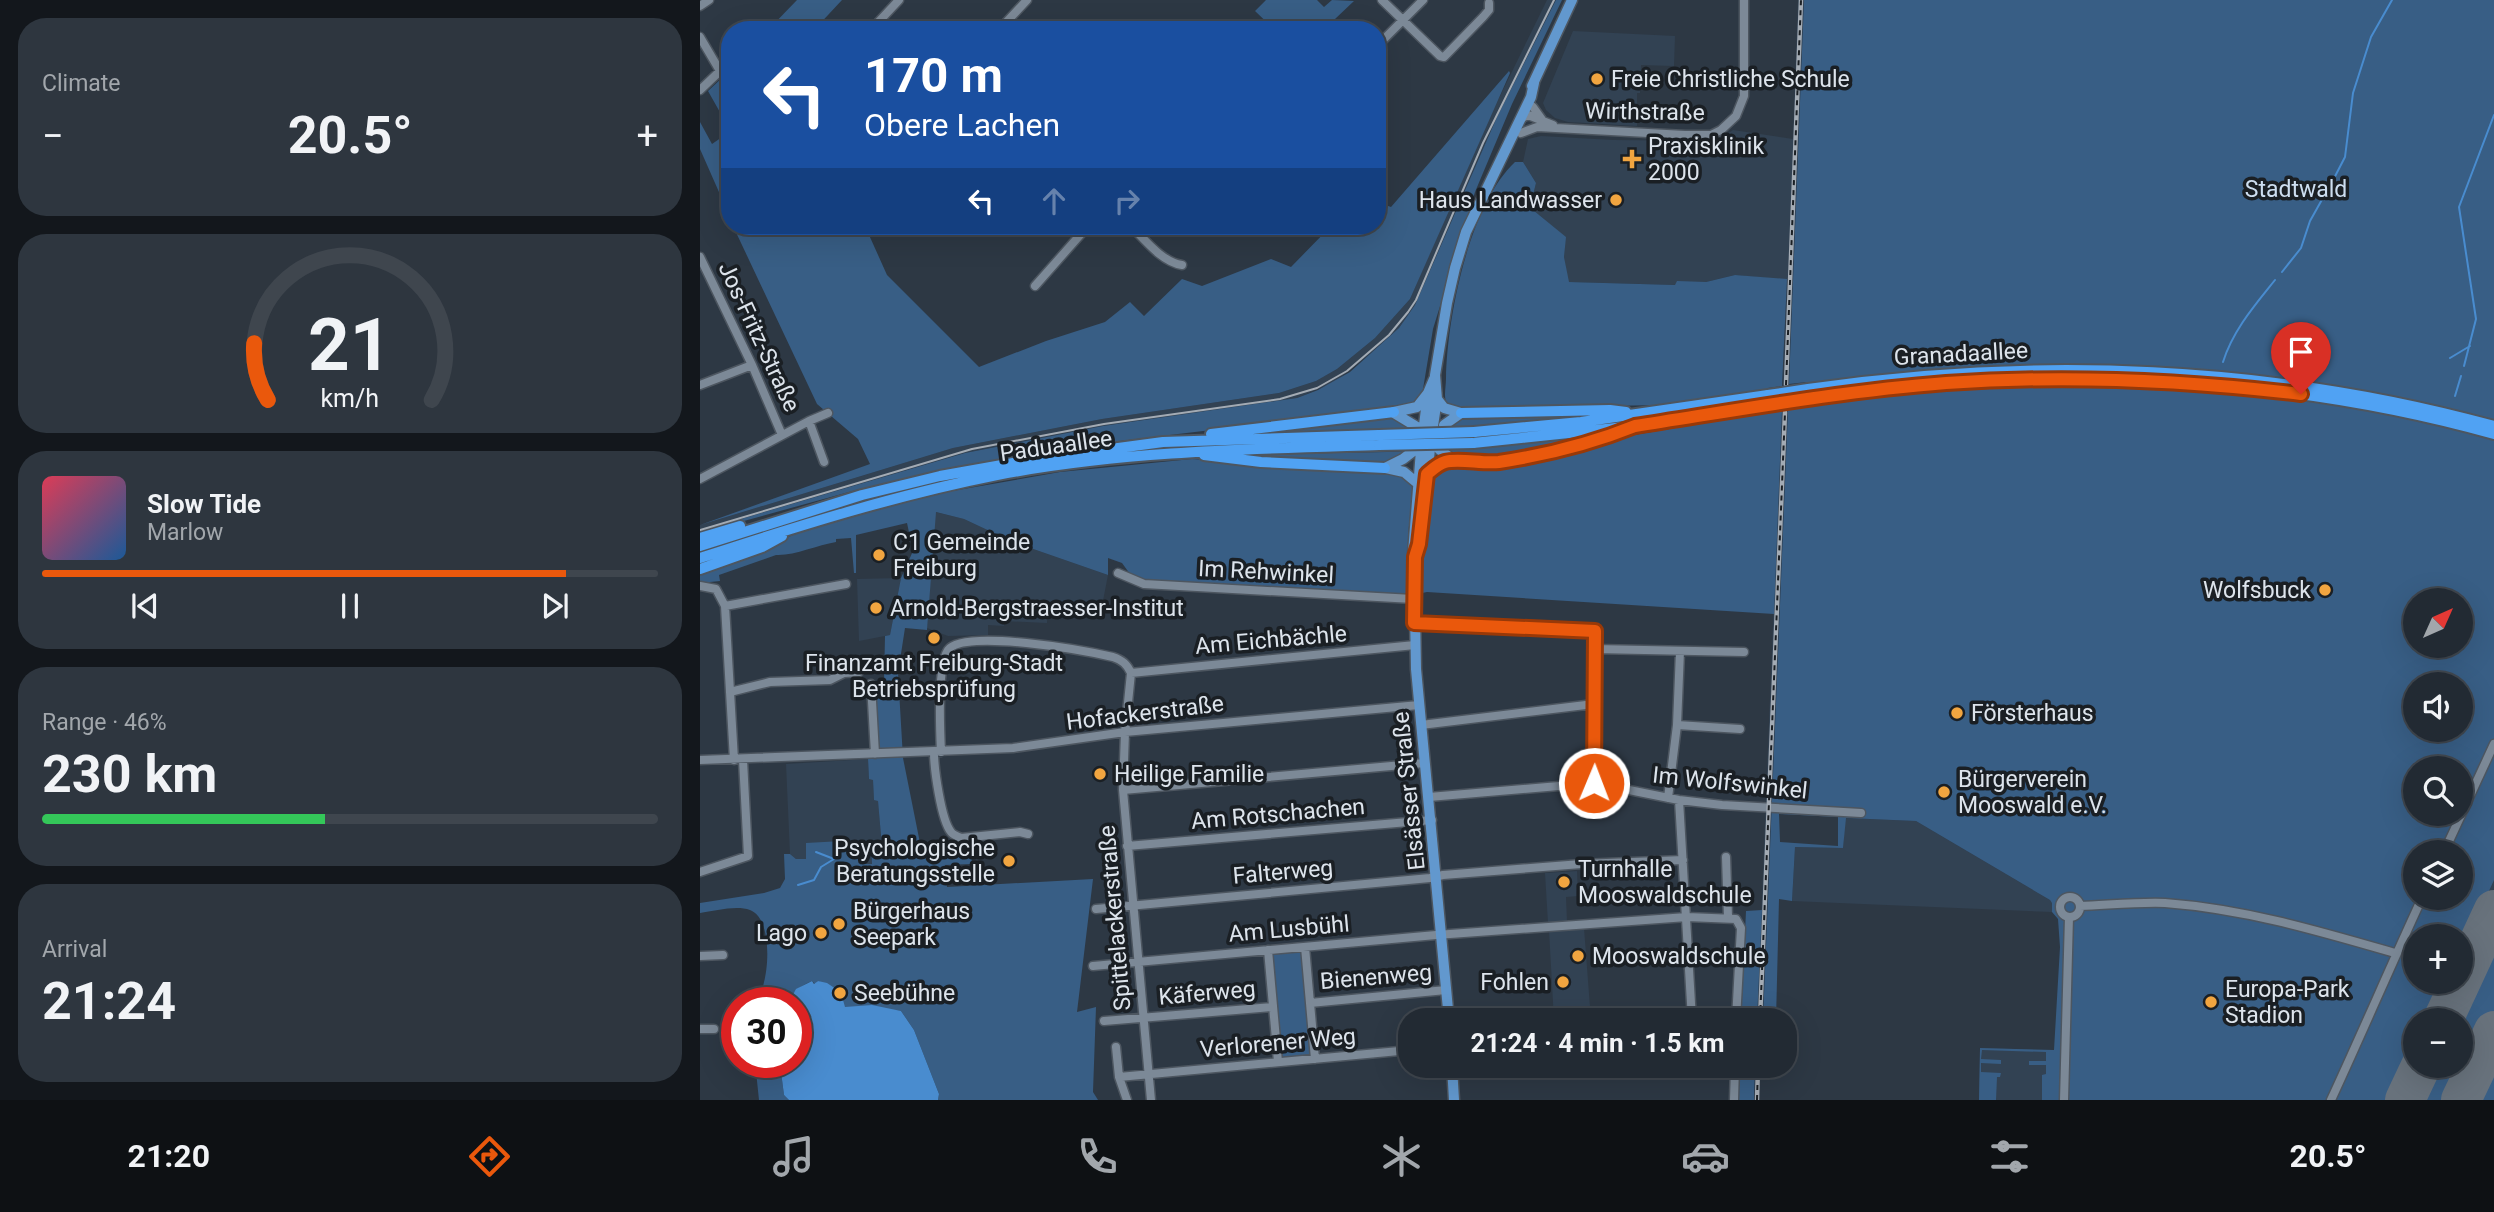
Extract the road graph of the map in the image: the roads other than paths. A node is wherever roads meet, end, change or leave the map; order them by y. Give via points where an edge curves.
1 (709, 0) edge
2 (899, 0) edge
3 (1027, 0) edge
4 (1382, 0) edge
5 (1423, 0) edge
6 (1572, 0) edge
7 (1744, 0) edge
8 (1489, 3) dead end
9 (700, 6) edge
10 (879, 21) edge
11 (1007, 21) edge
12 (1403, 21) junction
13 (700, 37) edge
14 (1386, 37) edge
15 (1534, 83) junction
16 (700, 90) edge
17 (1532, 102) junction
18 (1520, 119) junction
19 (1540, 124) junction
20 (1521, 133) joint
21 (1510, 141) junction
22 (1080, 235) edge
23 (1141, 235) edge
24 (700, 257) edge
25 (1182, 265) dead end
26 (1035, 286) dead end
27 (752, 365) junction
28 (700, 385) edge
29 (1808, 394) junction
30 (1433, 396) junction
31 (1394, 412) junction
32 (828, 413) dead end
33 (1461, 413) junction
34 (1637, 420) junction
35 (809, 421) junction
36 (2494, 426) edge
37 (2494, 434) edge
38 (782, 435) junction
39 (1379, 440) junction
40 (1427, 440) junction
41 (1163, 442) junction
42 (1191, 452) junction
43 (1454, 461) junction
44 (824, 462) dead end
45 (1385, 468) junction
46 (1427, 474) junction
47 (700, 479) edge
48 (1416, 482) junction
49 (780, 519) junction
50 (806, 523) junction
51 (700, 538) edge
52 (700, 546) edge
53 (1415, 557) junction
54 (700, 558) edge
55 (700, 569) edge
56 (1118, 573) dead end
57 (846, 584) dead end
58 (700, 586) edge
59 (1413, 598) junction
60 (725, 606) junction
61 (1414, 623) junction
62 (1415, 645) junction
63 (1595, 649) junction
64 (1680, 650) junction
65 (1744, 652) dead end
66 (859, 672) dead end
67 (1131, 673) junction
68 (871, 684) dead end
69 (730, 692) junction
70 (1594, 704) junction
71 (1419, 705) junction
72 (1677, 724) junction
73 (1421, 725) junction
74 (1740, 729) dead end
75 (1125, 732) junction
76 (2494, 744) edge
77 (938, 752) junction
78 (874, 754) junction
79 (700, 760) edge
80 (738, 760) junction
81 (1425, 763) junction
82 (1594, 783) junction
83 (1123, 790) junction
84 (1429, 797) junction
85 (1668, 798) junction
86 (1679, 800) junction
87 (1861, 813) dead end
88 (1432, 820) junction
89 (1028, 834) dead end
90 (2450, 840) edge
91 (1127, 846) junction
92 (1727, 857) dead end
93 (1683, 860) junction
94 (700, 872) edge
95 (1437, 877) junction
96 (1132, 905) junction
97 (2080, 906) junction
98 (1096, 909) dead end
99 (2416, 910) edge
100 (1686, 917) junction
101 (2069, 917) junction
102 (1732, 918) junction
103 (1442, 935) junction
104 (1305, 947) junction
105 (1268, 950) junction
106 (2395, 953) junction
107 (700, 956) edge
108 (723, 956) dead end
109 (1139, 962) junction
110 (1093, 966) dead end
111 (1446, 990) junction
112 (1310, 1003) junction
113 (1273, 1007) junction
114 (1448, 1008) edge
115 (1691, 1008) edge
116 (1737, 1008) edge
117 (1144, 1018) junction
118 (1104, 1021) dead end
119 (700, 1029) edge
120 (714, 1029) dead end
121 (1116, 1046) dead end
122 (1398, 1051) edge
123 (1315, 1059) junction
124 (1278, 1062) junction
125 (1149, 1075) junction
126 (1119, 1077) junction
127 (1453, 1078) edge
128 (1735, 1078) edge
129 (1127, 1100) edge
130 (1151, 1100) edge
131 (1454, 1100) edge
132 (1734, 1100) edge
133 (2064, 1100) edge
134 (2331, 1100) edge

1 - 9 street
2 - 10 street
3 - 11 street
4 - 12 street
5 - 12 street
6 - 15 main road, Elsässer Straße
7 - 19 street, Wirthstraße via 1744,96 1736,117 1726,127 1711,135 1685,135
8 - 12 street via 1489,10 1444,57
12 - 14 street
13 - 16 street via 720,71
15 - 17 main road, Elsässer Straße
15 - 18 main road, Elsässer Straße
17 - 18 main road, Elsässer Straße
17 - 19 street
18 - 19 street, Wirthstraße
18 - 21 main road, Elsässer Straße
19 - 20 street
20 - 21 main road
21 - 30 main road, Elsässer Straße via 1466,232 1447,303
22 - 26 street
23 - 25 street via 1166,259
24 - 27 street, Jos-Fritz-Straße
27 - 28 street
27 - 38 street, Jos-Fritz-Straße
29 - 34 highway, Granadaallee, bridge
29 - 36 highway, Granadaallee via 1895,378 1993,371 2138,372 2302,386
29 - 37 highway, Granadaallee via 1979,381 2212,384 2312,396
30 - 31 main road via 1417,407
30 - 33 main road via 1444,408
30 - 40 main road, Elsässer Straße
31 - 40 main road
31 - 41 highway
32 - 35 street
33 - 34 highway via 1610,410
33 - 40 main road
34 - 40 highway, Granadaallee, bridge
34 - 43 highway via 1605,438 1503,461
35 - 38 street
35 - 44 street
38 - 47 street
39 - 40 highway, Paduaallee, bridge
39 - 41 highway, Paduaallee
39 - 42 highway, Paduaallee
40 - 43 main road
40 - 45 main road
40 - 46 main road, Elsässer Straße
40 - 48 main road, Elsässer Straße
41 - 49 highway, Paduaallee via 940,476
42 - 45 highway via 1261,462
42 - 50 highway, Paduaallee via 999,475
43 - 46 main road
45 - 48 main road via 1404,472
46 - 53 main road, Elsässer Straße
48 - 53 main road, Elsässer Straße
49 - 51 highway
49 - 52 highway, Paduaallee
50 - 54 highway, Paduaallee
50 - 55 highway via 762,547
53 - 59 main road, Elsässer Straße
56 - 59 street, Im Rehwinkel via 1144,584
57 - 60 street
58 - 60 street via 716,589
59 - 61 main road, Elsässer Straße
60 - 69 street
61 - 62 main road, Elsässer Straße
61 - 63 street via 1595,631
62 - 67 street, Am Eichbächle
62 - 71 main road, Elsässer Straße
63 - 64 street
63 - 70 street
64 - 65 street
64 - 72 street
66 - 69 street via 830,680 770,682
67 - 75 street, Spittelackerstraße
67 - 77 street via 1119,659 1052,645 956,644 945,658
68 - 78 street
69 - 80 street
70 - 73 street
70 - 82 street
71 - 73 main road, Elsässer Straße
71 - 75 street, Hofackerstraße
72 - 74 street
72 - 85 street
73 - 81 main road, Elsässer Straße
75 - 77 street, Hofackerstraße via 1029,747
75 - 83 street, Spittelackerstraße
76 - 90 street
77 - 78 street, Hofackerstraße
77 - 89 street via 934,770 953,834 961,838
78 - 80 street, Hofackerstraße
79 - 80 street, Hofackerstraße
80 - 94 street via 748,856
81 - 83 street
81 - 84 main road, Elsässer Straße
82 - 84 street, Im Wolfswinkel
82 - 85 street, Im Wolfswinkel
83 - 91 street, Spittelackerstraße
84 - 88 main road, Elsässer Straße
85 - 86 street, Im Wolfswinkel
86 - 87 street, Im Wolfswinkel
86 - 93 street
88 - 91 street, Am Rotschachen
88 - 95 main road, Elsässer Straße
91 - 96 street, Spittelackerstraße
92 - 102 street
93 - 95 street, Falterweg
93 - 100 street
95 - 96 street, Falterweg
95 - 103 main road, Elsässer Straße
96 - 98 street, Falterweg
96 - 109 street, Spittelackerstraße
97 - 101 street via 2077,914
97 - 101 street via 2074,898 2064,898 2060,910
97 - 106 street via 2150,903 2230,911
99 - 106 street
100 - 102 street, Am Lusbühl
100 - 103 street, Am Lusbühl
100 - 115 street
101 - 133 street
102 - 116 street via 1741,928
103 - 104 street, Am Lusbühl
103 - 111 main road, Elsässer Straße
104 - 105 street, Am Lusbühl
104 - 112 street
105 - 109 street, Am Lusbühl
105 - 113 street
106 - 134 street
107 - 108 street
109 - 110 street, Am Lusbühl
109 - 117 street, Spittelackerstraße
111 - 112 street, Bienenweg
111 - 114 main road, Elsässer Straße
112 - 123 street
113 - 117 street, Käferweg
113 - 124 street
117 - 118 street, Käferweg
117 - 125 street, Spittelackerstraße
119 - 120 street
121 - 126 street
122 - 123 street, Verlorener Weg
123 - 124 street, Verlorener Weg
124 - 125 street, Verlorener Weg
125 - 126 street, Verlorener Weg
125 - 130 street, Spittelackerstraße
126 - 129 street
127 - 131 main road
128 - 132 street

